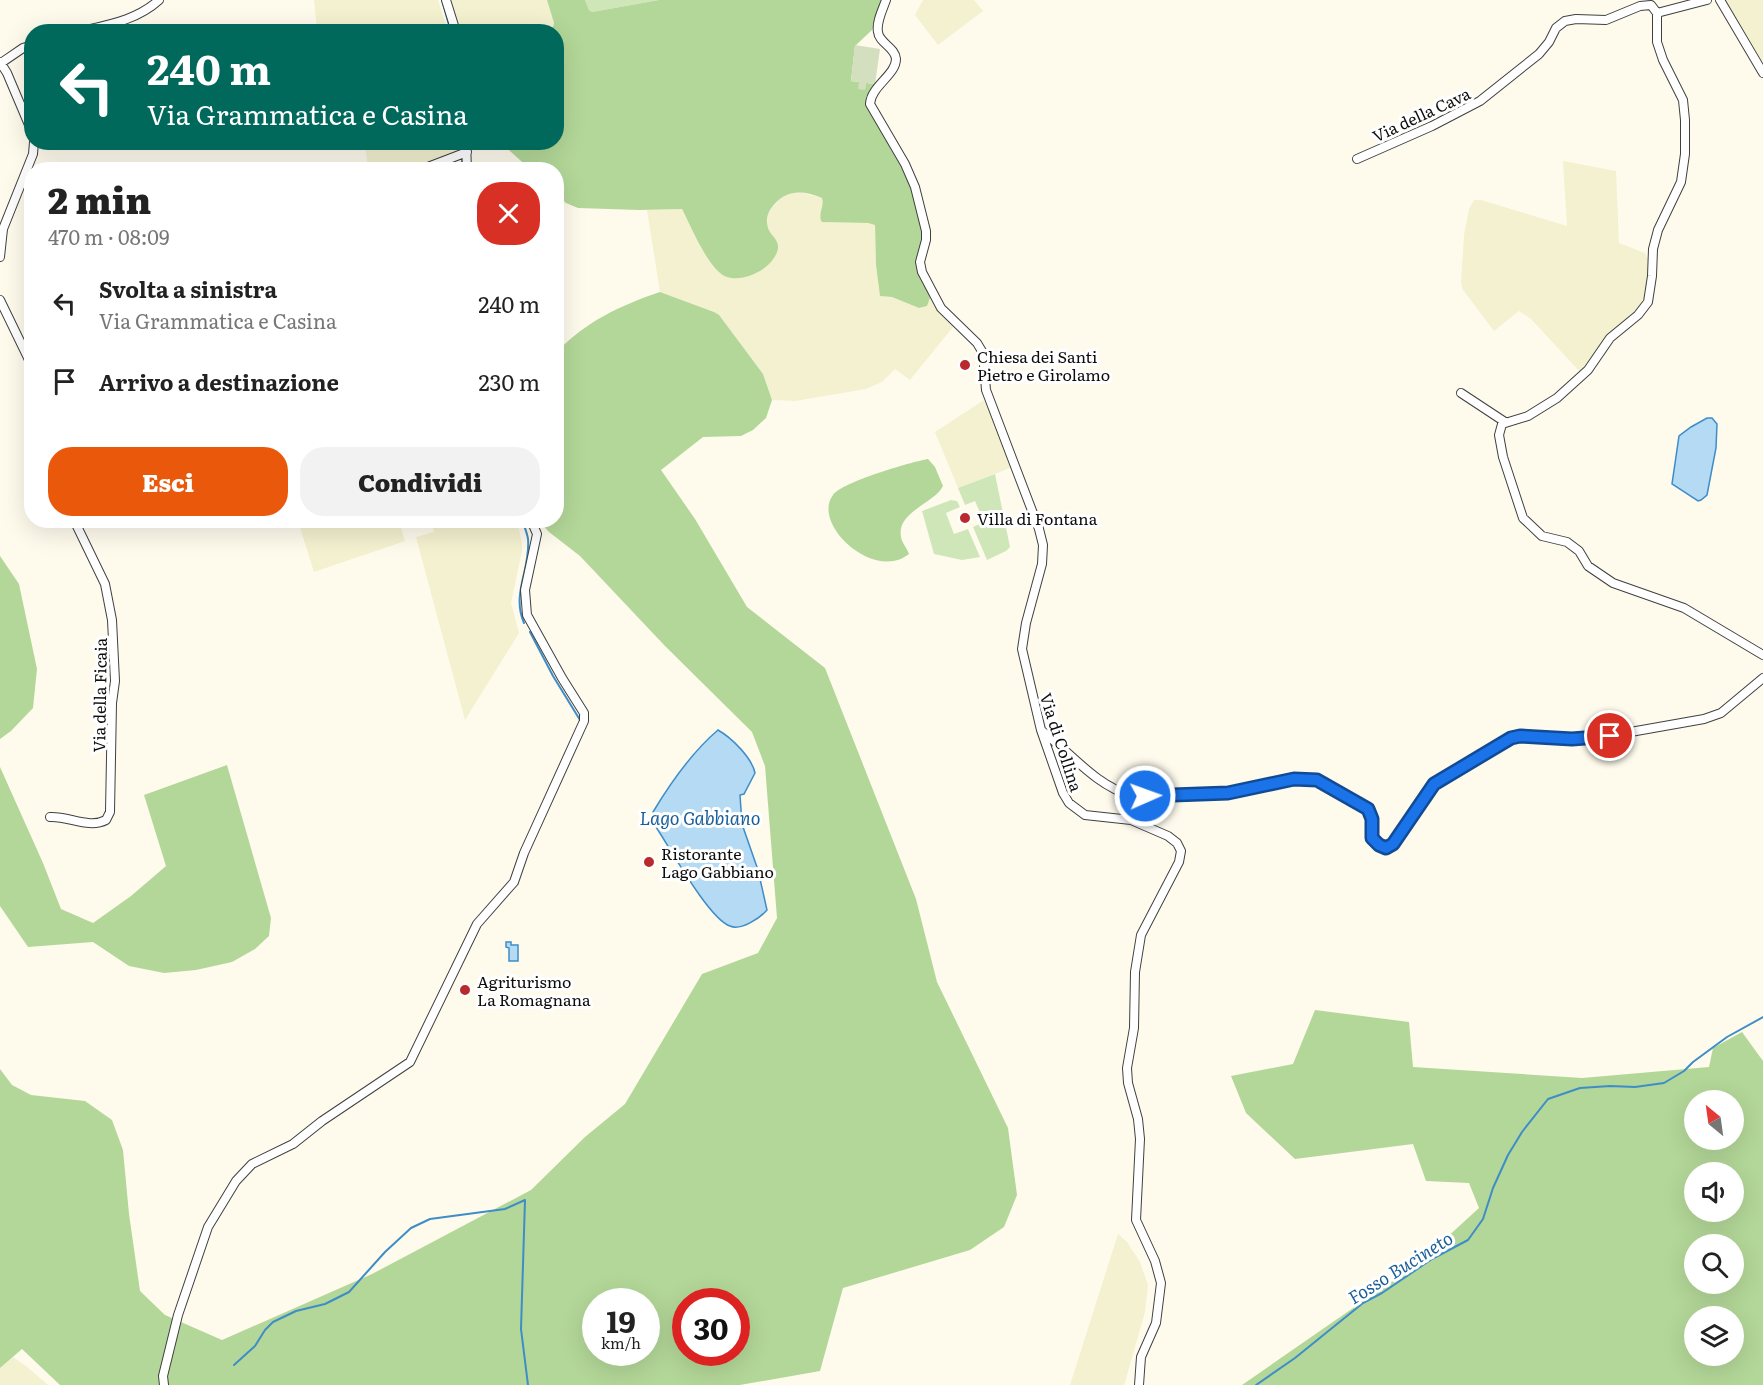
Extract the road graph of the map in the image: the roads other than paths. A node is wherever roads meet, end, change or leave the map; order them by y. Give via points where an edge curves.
1 (159, 0) edge
2 (446, 0) edge
3 (886, 0) edge
4 (1707, 0) edge
5 (1720, 0) edge
6 (1657, 13) junction
7 (106, 24) edge
8 (454, 24) edge
9 (24, 48) edge
10 (1, 63) edge
11 (1763, 74) edge
12 (24, 114) edge
13 (467, 152) joint
14 (1357, 159) dead end
15 (441, 162) edge
16 (467, 162) edge
17 (24, 176) edge
18 (0, 258) edge
19 (0, 300) edge
20 (24, 350) edge
21 (1461, 393) dead end
22 (1505, 422) junction
23 (78, 528) edge
24 (534, 528) edge
25 (1763, 655) edge
26 (1763, 678) edge
27 (1041, 730) junction
28 (50, 816) dead end
29 (164, 1385) edge
30 (1139, 1385) edge

1 - 7 street via 141,13
2 - 8 street
3 - 27 street, Via di Collina via 878,33 896,60 872,94 870,104 915,186 926,231 922,272 941,308 983,353 986,390 1041,536 1042,564 1022,644
4 - 6 street, Via della Cava
5 - 11 street
6 - 14 street, Via della Cava via 1647,4 1606,20 1565,21 1539,54 1471,107
6 - 22 street via 1663,60 1683,100 1685,154 1681,182 1653,249 1648,303 1610,338 1587,370 1562,394 1532,414
9 - 10 street
10 - 12 street
13 - 15 street
13 - 16 street
17 - 18 street via 3,229
19 - 20 street
21 - 22 street
22 - 25 street via 1499,439 1523,519 1542,536 1568,542 1588,566 1613,583 1684,608
23 - 28 street, Via della Ficaia via 105,584 112,620 115,681 110,812 106,820 93,824
24 - 29 street via 537,534 525,590 527,615 585,714 584,721 514,882 477,924 410,1062 292,1144 255,1161 231,1188 208,1227 193,1271 169,1348
26 - 27 street via 1721,713 1704,719 1591,739 1515,736 1434,784 1393,844 1386,848 1372,838 1368,809 1317,780 1294,779 1228,793 1132,796 1108,788
27 - 30 street, Via di Collina via 1063,793 1073,808 1092,818 1125,819 1159,831 1177,843 1181,851 1141,935 1127,1068 1140,1139 1136,1220 1161,1283 1156,1323 1142,1357

